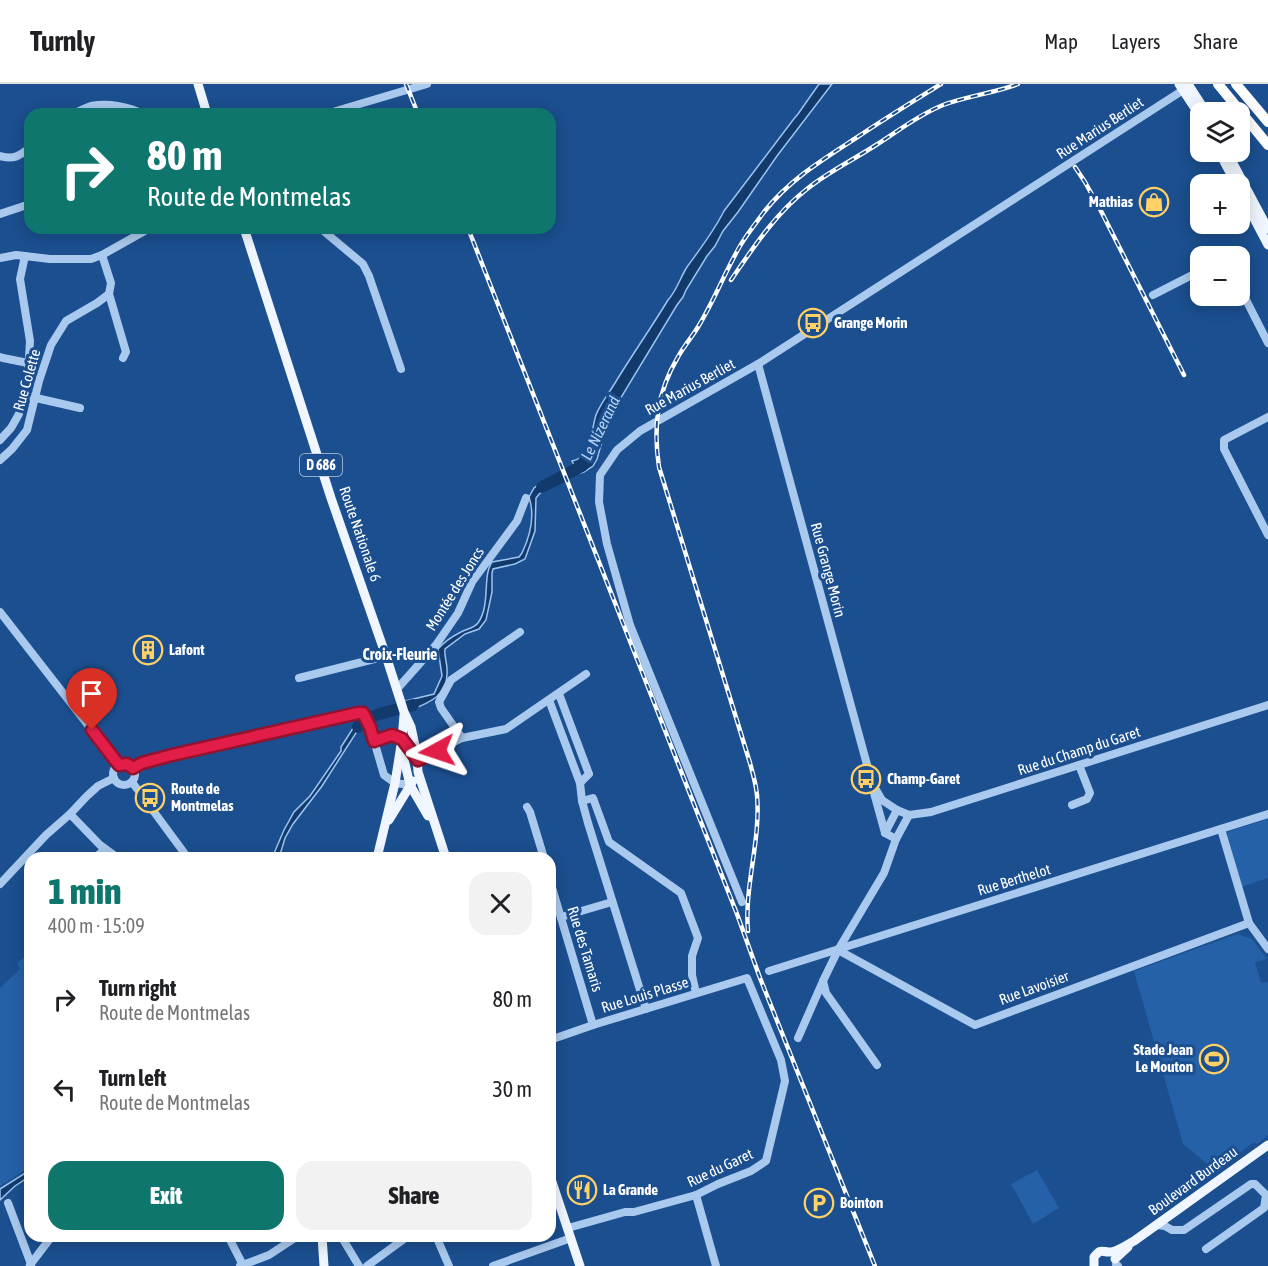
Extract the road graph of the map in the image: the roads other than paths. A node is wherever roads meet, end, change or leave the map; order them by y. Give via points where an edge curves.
1 (198, 84) edge
2 (427, 84) edge
3 (1218, 84) edge
4 (1236, 84) edge
5 (1185, 86) edge
6 (1193, 102) edge
7 (1198, 102) edge
8 (88, 108) edge
9 (126, 108) edge
10 (205, 108) edge
11 (346, 108) edge
12 (1268, 122) edge
13 (1268, 145) edge
14 (24, 152) edge
15 (0, 156) edge
16 (1250, 201) edge
17 (24, 206) edge
18 (1250, 206) edge
19 (0, 214) edge
20 (1268, 229) edge
21 (139, 234) edge
22 (246, 234) edge
23 (327, 234) edge
24 (1268, 245) edge
25 (102, 255) junction
26 (25, 256) junction
27 (0, 258) edge
28 (1190, 276) edge
29 (109, 294) junction
30 (1153, 295) dead end
31 (1249, 306) edge
32 (1268, 343) edge
33 (0, 357) edge
34 (123, 358) dead end
35 (28, 363) junction
36 (758, 364) junction
37 (401, 369) dead end
38 (23, 395) junction
39 (35, 398) junction
40 (80, 408) dead end
41 (1268, 417) edge
42 (0, 440) edge
43 (0, 460) edge
44 (526, 498) dead end
45 (1268, 535) edge
46 (2, 617) edge
47 (520, 632) dead end
48 (386, 656) junction
49 (586, 674) dead end
50 (299, 678) dead end
51 (397, 689) junction
52 (559, 694) junction
53 (549, 700) junction
54 (1268, 705) edge
55 (404, 712) junction
56 (462, 738) junction
57 (374, 741) junction
58 (402, 743) junction
59 (418, 760) junction
60 (119, 765) junction
61 (1079, 765) junction
62 (133, 768) junction
63 (418, 772) junction
64 (114, 778) junction
65 (132, 782) junction
66 (394, 783) junction
67 (580, 783) junction
68 (872, 783) junction
69 (410, 785) junction
70 (582, 801) junction
71 (1072, 806) dead end
72 (527, 807) dead end
73 (897, 810) junction
74 (70, 814) junction
75 (1268, 814) edge
76 (909, 815) junction
77 (1221, 829) junction
78 (384, 830) junction
79 (885, 833) junction
80 (439, 836) junction
81 (896, 839) junction
82 (105, 849) junction
83 (31, 852) edge
84 (102, 852) edge
85 (109, 852) edge
86 (181, 852) edge
87 (378, 852) edge
88 (444, 852) edge
89 (542, 852) edge
90 (24, 859) edge
91 (0, 884) edge
92 (556, 901) edge
93 (612, 902) junction
94 (742, 902) dead end
95 (561, 917) junction
96 (1250, 923) junction
97 (1268, 949) edge
98 (838, 950) junction
99 (769, 971) dead end
100 (747, 978) joint
101 (823, 981) junction
102 (696, 993) junction
103 (646, 1009) junction
104 (593, 1025) junction
105 (556, 1038) edge
106 (798, 1038) dead end
107 (877, 1065) dead end
108 (1268, 1145) edge
109 (556, 1193) edge
110 (1267, 1194) edge
111 (696, 1195) junction
112 (8, 1203) dead end
113 (1157, 1225) junction
114 (568, 1228) junction
115 (571, 1238) junction
116 (47, 1242) edge
117 (231, 1242) edge
118 (289, 1242) edge
119 (322, 1242) edge
120 (345, 1242) edge
121 (400, 1242) edge
122 (439, 1242) edge
123 (1206, 1249) dead end
124 (1115, 1261) edge
125 (516, 1262) edge
126 (30, 1265) edge
127 (241, 1265) edge
128 (324, 1266) edge
129 (359, 1266) edge
130 (367, 1266) edge
131 (449, 1266) edge
132 (493, 1266) edge
133 (580, 1266) edge
134 (716, 1266) edge
135 (1093, 1266) edge

1 - 10 main road
2 - 11 street
3 - 13 highway
4 - 12 highway
5 - 6 main road
5 - 7 main road
5 - 36 street, Rue Marius Berliet
8 - 9 street
14 - 15 street via 9,159
16 - 20 main road
17 - 19 street
18 - 24 main road
21 - 25 street
22 - 48 main road, Route Nationale 6 / D 686
23 - 37 street via 363,264
25 - 26 street via 91,259
25 - 29 street via 111,283
26 - 27 street
26 - 35 street via 21,279 30,341
28 - 30 street
29 - 34 street via 126,352
29 - 39 street, Rue Colette via 66,321 51,345
31 - 32 street
33 - 35 street
35 - 38 street
36 - 68 street, Rue Grange Morin
36 - 94 street, Rue Marius Berliet via 640,431 618,450 600,475 607,544 630,625
38 - 39 street
38 - 42 street via 20,414
39 - 40 street
39 - 43 street, Rue Colette via 27,430
41 - 45 street via 1224,440 1224,449
44 - 51 street, Montée des Joncs via 517,521 472,582 458,613
46 - 60 street
47 - 56 street via 451,680 439,702
48 - 50 street
48 - 51 main road, Route Nationale 6 / D 686
49 - 52 street
51 - 55 main road, Route Nationale 6 / D 686
52 - 53 street
52 - 67 street via 590,774
53 - 56 street via 506,729
53 - 67 street
54 - 61 street, Rue du Champ du Garet
55 - 58 main road, Route Nationale 6 / D 686
55 - 59 main road, Route Nationale 6 / D 686
56 - 59 street
57 - 58 street via 392,735
57 - 62 street via 363,713 172,755
57 - 66 street via 384,775
58 - 59 street
58 - 66 main road
58 - 69 main road, Route Nationale 6 / D 686
59 - 63 main road, Route Nationale 6 / D 686
60 - 62 street
60 - 64 street
61 - 71 street via 1090,793 1087,799
61 - 76 street, Rue du Champ du Garet via 931,812
62 - 65 street
63 - 69 main road
63 - 80 main road, Route Nationale 6 / D 686
64 - 65 street via 125,785
64 - 74 street via 98,786
65 - 86 street
66 - 69 street
66 - 78 main road
67 - 70 street
68 - 73 street, Rue Grange Morin via 882,801
68 - 79 street, Rue Grange Morin
69 - 78 main road
69 - 80 main road, Route Nationale 6 / D 686
70 - 93 street
70 - 102 street via 593,798 609,842 681,893 698,938 692,956
72 - 89 street
73 - 76 street
73 - 79 street
74 - 82 street
74 - 83 street
75 - 77 street, Rue Berthelot
76 - 81 street
77 - 96 street
77 - 98 street, Rue Berthelot
78 - 87 main road
79 - 81 street
80 - 88 main road, Route Nationale 6 / D 686
81 - 98 street via 884,873
82 - 84 street
82 - 85 street
90 - 91 street
92 - 95 street, Rue des Tamaris
93 - 95 street
93 - 103 street
95 - 104 street, Rue des Tamaris
96 - 97 street
96 - 98 street, Rue Lavoisier via 975,1025
98 - 99 street, Rue Berthelot
98 - 101 street
100 - 102 street, Rue Louis Plasse
100 - 111 street, Rue du Garet via 781,1060 785,1081 766,1161
101 - 106 street
101 - 107 street via 826,993
102 - 103 street, Rue Louis Plasse
103 - 104 street, Rue Louis Plasse
104 - 105 street, Rue Louis Plasse
108 - 113 main road, Boulevard Burdeau
109 - 114 main road
110 - 113 street via 1251,1184 1184,1230
110 - 123 street via 1264,1208
111 - 114 street, Rue du Garet
111 - 134 street
112 - 126 street
113 - 124 main road, Boulevard Burdeau
114 - 115 main road
115 - 125 street
115 - 133 main road
116 - 126 street
117 - 127 street
118 - 127 street via 269,1255
119 - 128 main road
120 - 129 street
121 - 130 street
122 - 131 street
124 - 135 main road, Boulevard Burdeau via 1107,1251 1099,1252
125 - 132 street

